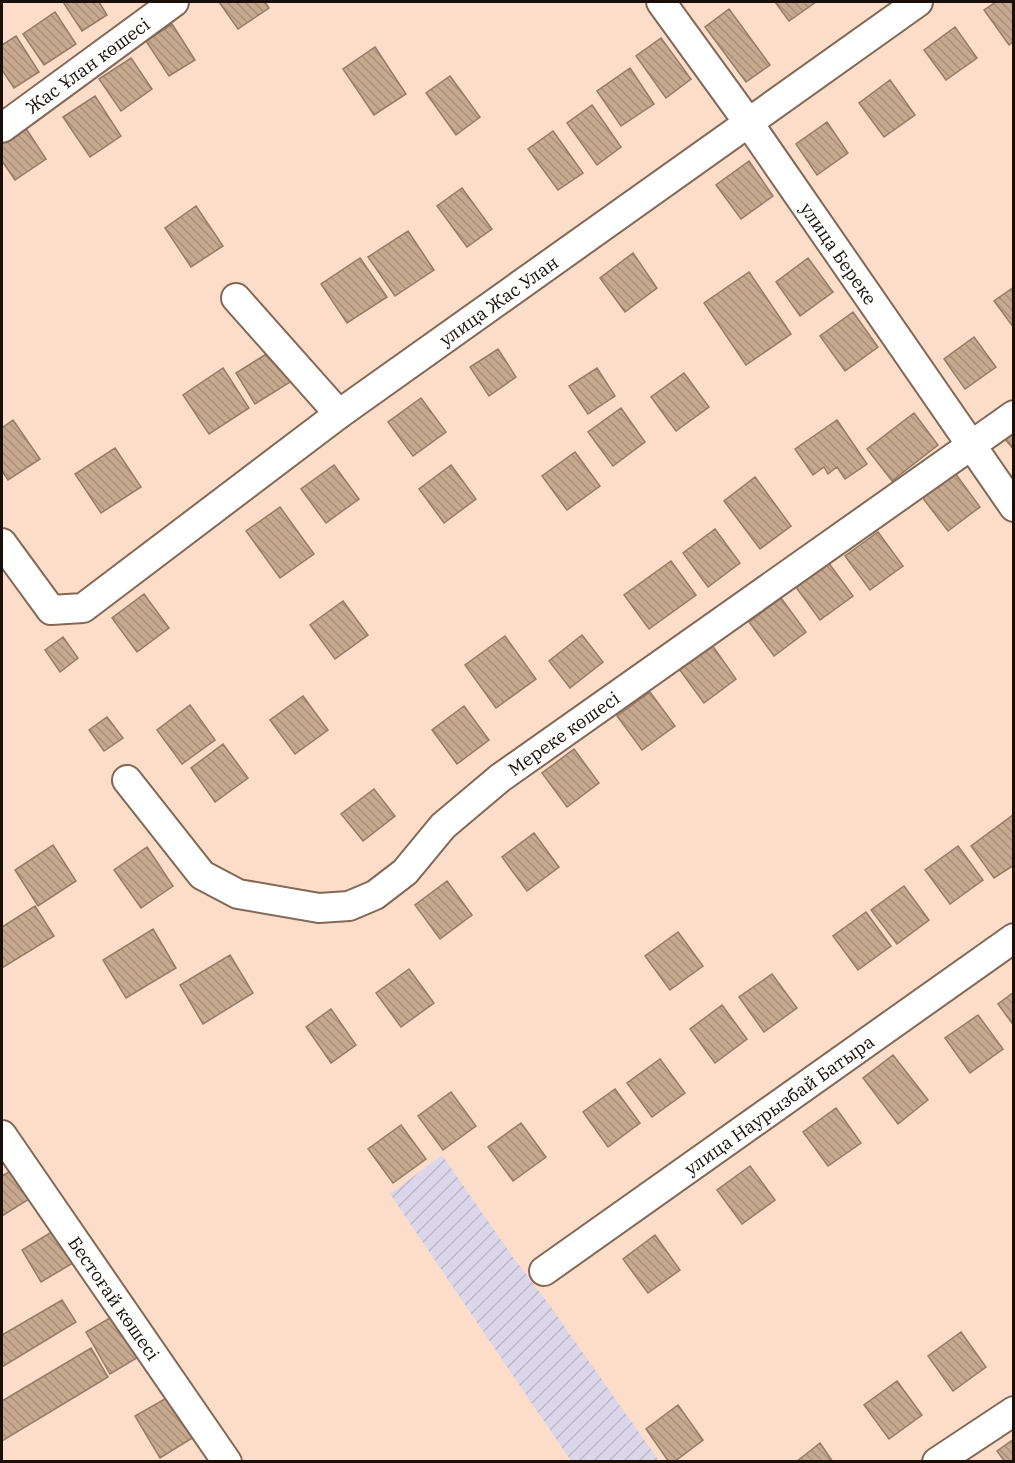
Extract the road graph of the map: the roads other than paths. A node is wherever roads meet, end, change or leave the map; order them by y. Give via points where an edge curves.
1 (174, 2) edge
2 (661, 2) edge
3 (918, 2) edge
4 (748, 122) junction
5 (2, 128) edge
6 (236, 298) dead end
7 (339, 414) junction
8 (1014, 415) edge
9 (969, 444) junction
10 (1014, 507) edge
11 (2, 543) edge
12 (127, 780) dead end
13 (1014, 938) edge
14 (2, 1135) edge
15 (544, 1271) dead end
16 (1014, 1411) edge
17 (227, 1461) edge
18 (937, 1461) edge

1 - 5 street, Жас Ұлан көшесі
2 - 4 street, улица Береке
3 - 4 street, улица Жас Улан
4 - 7 street, улица Жас Улан
4 - 9 street, улица Береке
6 - 7 street
7 - 11 street, улица Жас Улан via 83,608 51,610
8 - 9 street, Мереке көшесі
9 - 10 street, улица Береке
9 - 12 street, Мереке көшесі via 500,778 443,826 405,872 375,895 350,906 319,908 238,894 202,875
13 - 15 street, улица Наурызбай Батыра
14 - 17 street, Бестоғай көшесі
16 - 18 street

